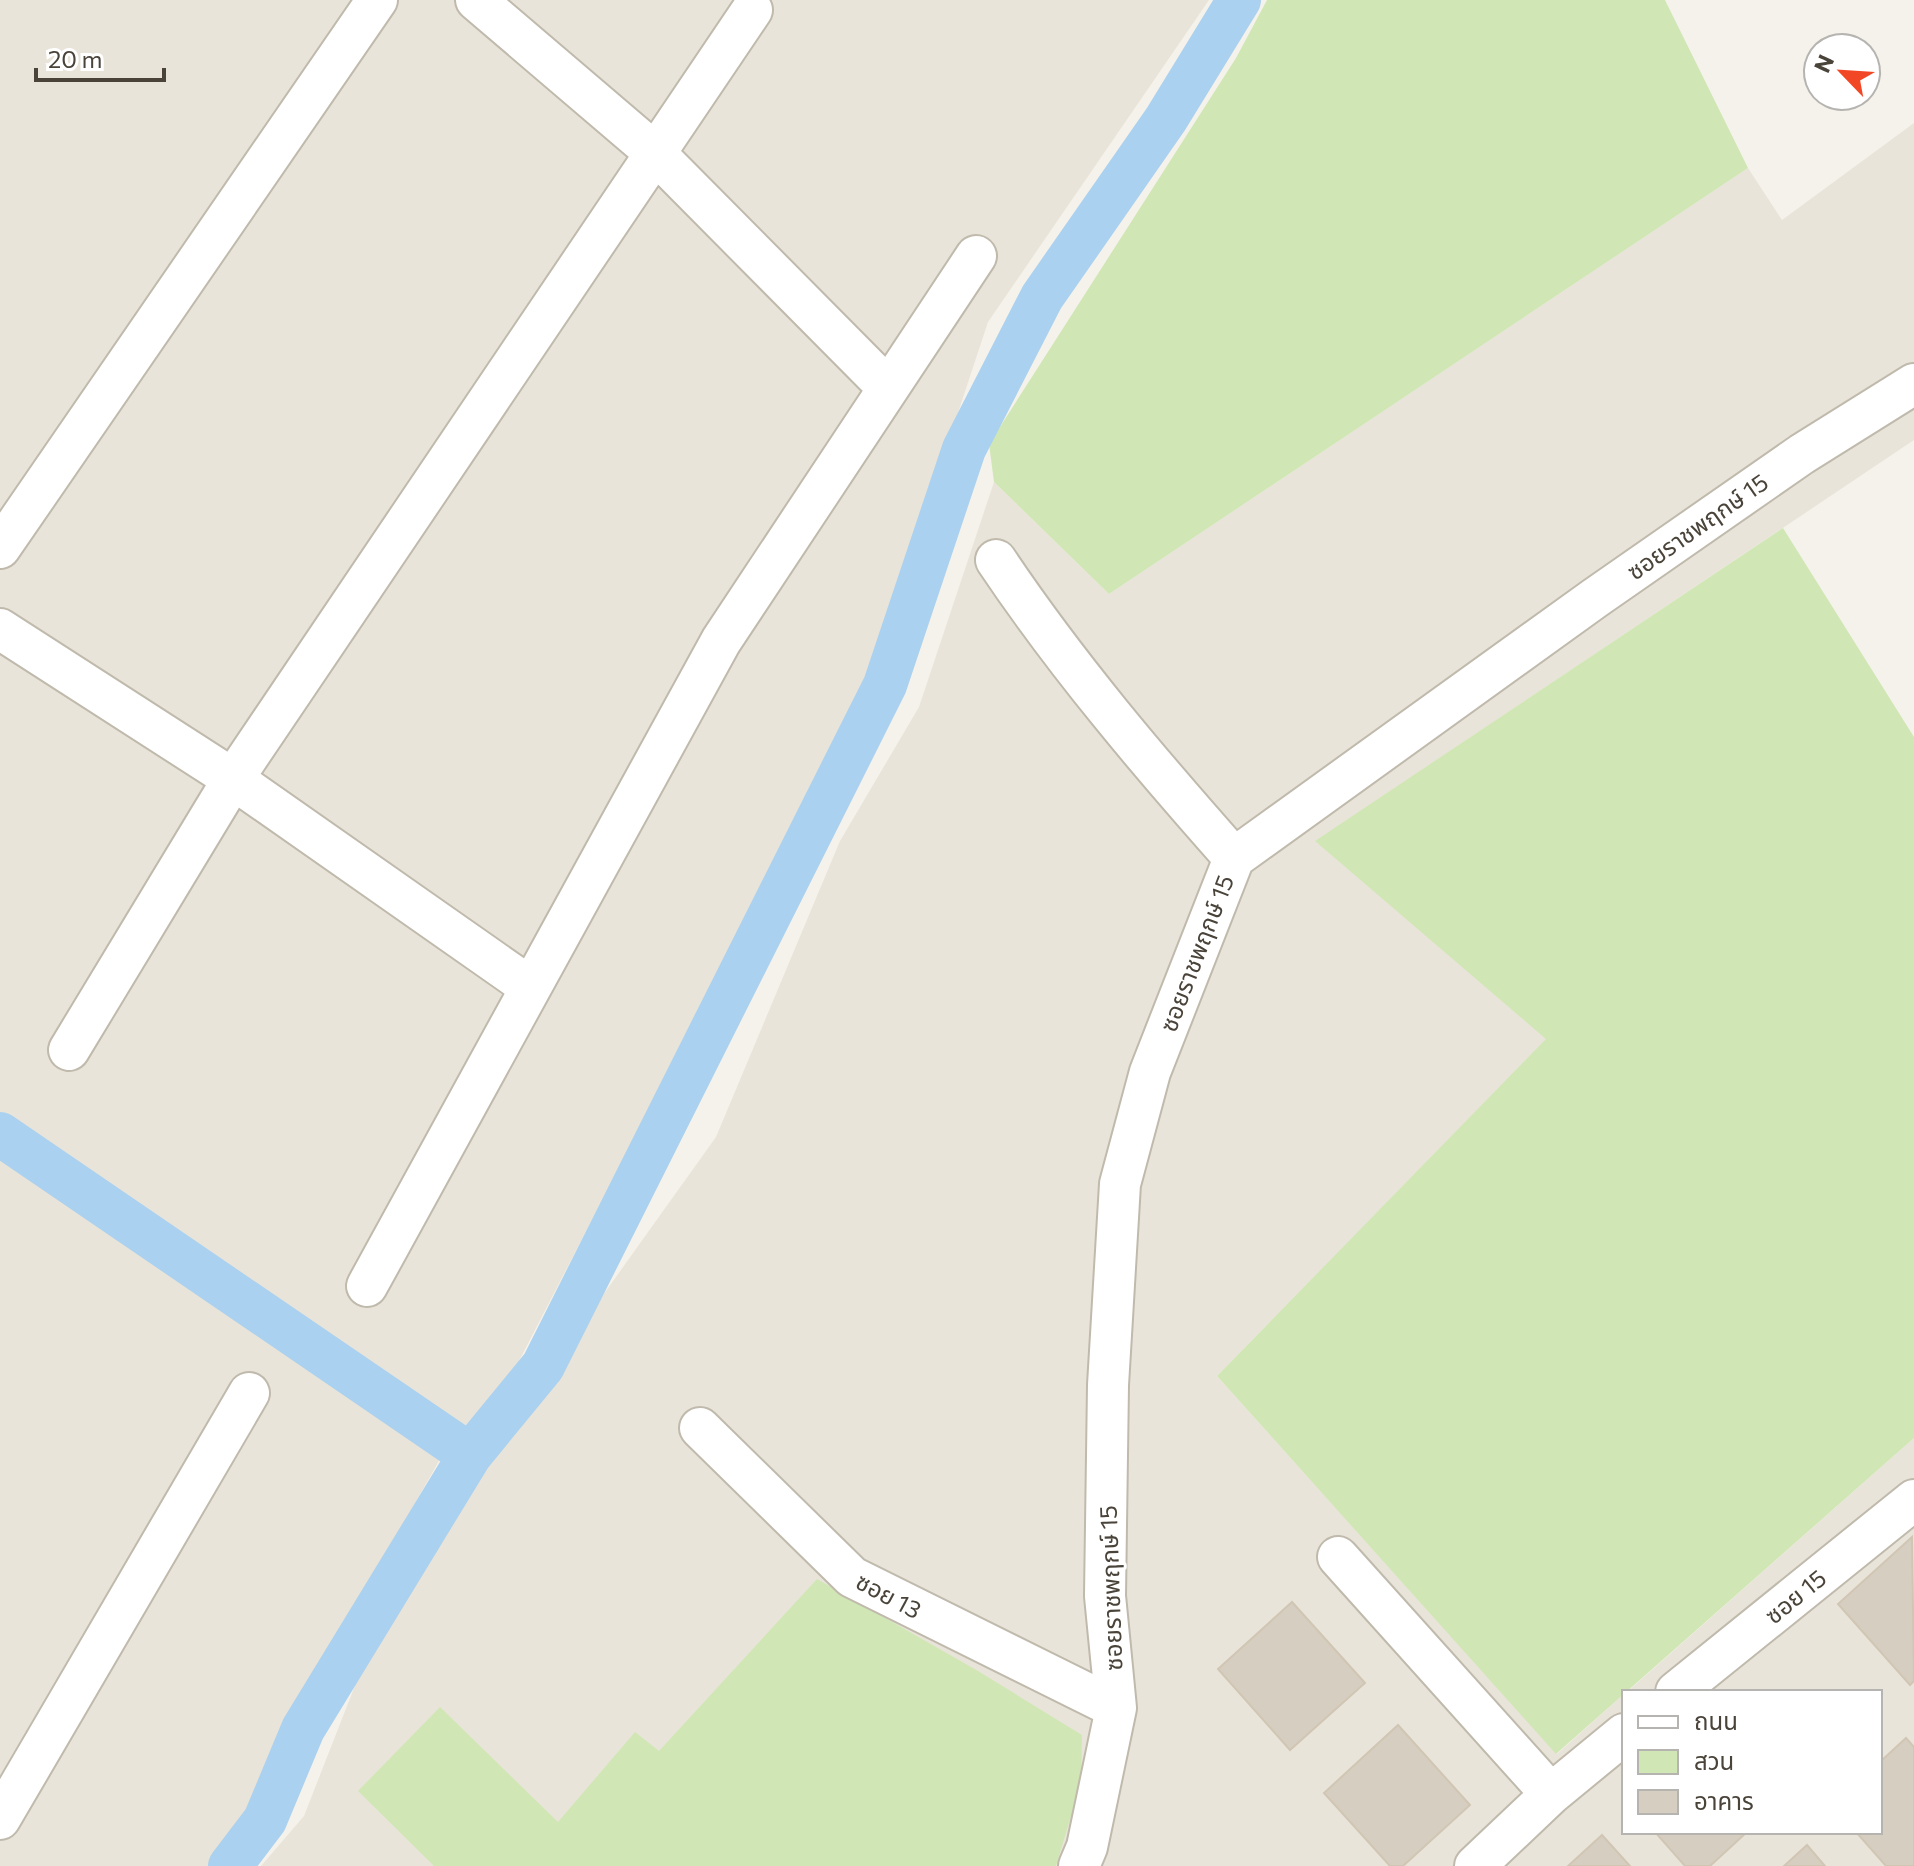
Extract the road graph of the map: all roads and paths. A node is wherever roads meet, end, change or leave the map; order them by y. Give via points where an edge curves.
1 (377, 0) edge
2 (476, 0) edge
3 (752, 10) dead end
4 (654, 152) junction
5 (976, 256) dead end
6 (1914, 384) edge
7 (888, 388) junction
8 (0, 548) edge
9 (996, 560) dead end
10 (0, 629) edge
11 (233, 779) junction
12 (1234, 858) junction
13 (530, 987) junction
14 (69, 1050) dead end
15 (367, 1286) dead end
16 (249, 1393) dead end
17 (700, 1428) dead end
18 (1914, 1500) edge
19 (1338, 1557) dead end
20 (1678, 1690) edge
21 (1116, 1708) junction
22 (1622, 1736) edge
23 (1551, 1794) junction
24 (0, 1819) edge
25 (1079, 1866) edge
26 (1475, 1866) edge

1 - 8 street
2 - 4 street
3 - 4 street
4 - 7 street
4 - 11 street
5 - 7 street
6 - 12 street, ซอยราชพฤกษ์ 15 via 1802,454 1595,598
7 - 13 street via 721,641
9 - 12 street via 1128,737
10 - 11 street
11 - 13 street
11 - 14 street
12 - 21 street, ซอยราชพฤกษ์ 15 via 1150,1072 1120,1184 1108,1385 1105,1596
13 - 15 street
16 - 24 street
17 - 21 street, ซอย 13 via 852,1577
18 - 20 street, ซอย 15
19 - 23 street
21 - 25 street, ซอยราชพฤกษ์ 15
22 - 23 street
23 - 26 street

